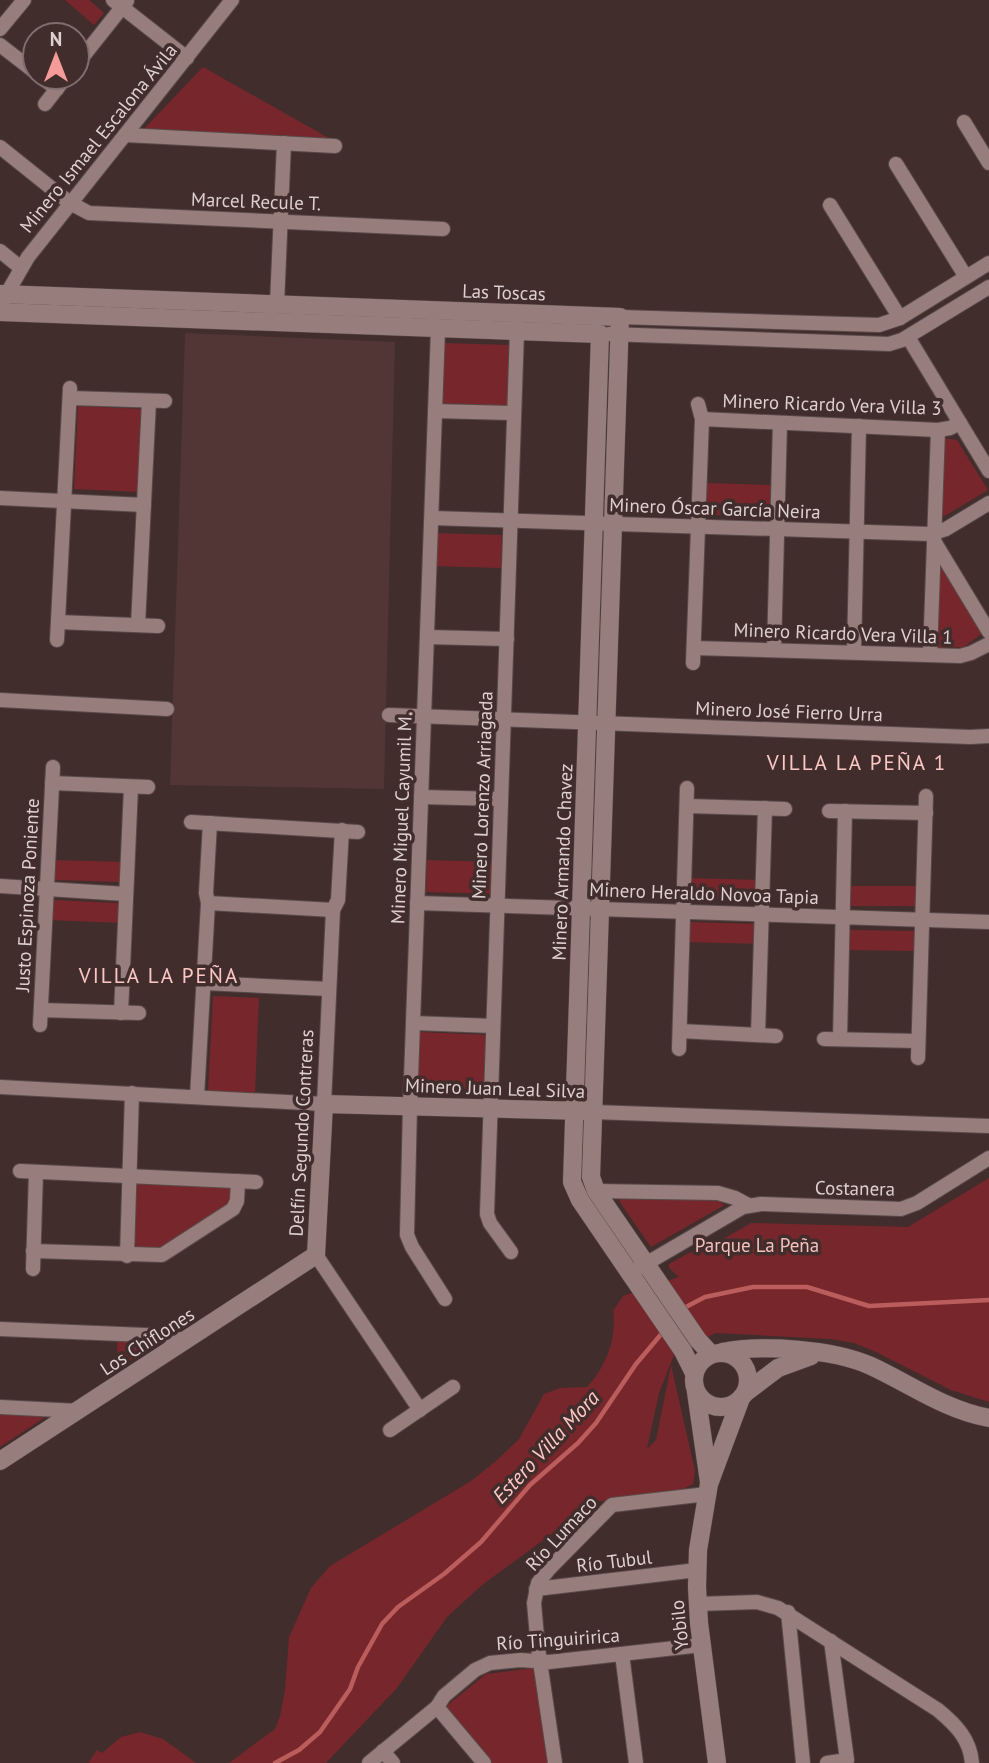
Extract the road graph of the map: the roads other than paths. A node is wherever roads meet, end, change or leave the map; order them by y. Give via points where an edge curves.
1 (24, 0) edge
2 (232, 0) edge
3 (121, 2) edge
4 (0, 29) edge
5 (91, 44) edge
6 (0, 45) edge
7 (187, 58) junction
8 (21, 61) edge
9 (55, 91) edge
10 (45, 104) dead end
11 (964, 122) dead end
12 (125, 135) junction
13 (284, 143) junction
14 (335, 145) dead end
15 (0, 147) edge
16 (989, 163) edge
17 (896, 164) dead end
18 (70, 203) junction
19 (830, 205) dead end
20 (281, 222) junction
21 (443, 229) dead end
22 (0, 251) edge
23 (989, 263) edge
24 (21, 268) junction
25 (966, 277) junction
26 (989, 287) edge
27 (2, 298) edge
28 (277, 304) junction
29 (0, 312) edge
30 (900, 318) junction
31 (601, 325) junction
32 (620, 326) junction
33 (438, 329) junction
34 (517, 331) junction
35 (908, 337) junction
36 (149, 401) junction
37 (165, 401) dead end
38 (698, 404) dead end
39 (436, 411) junction
40 (514, 413) junction
41 (702, 419) junction
42 (780, 423) junction
43 (960, 423) junction
44 (859, 426) junction
45 (938, 430) junction
46 (989, 471) edge
47 (0, 498) edge
48 (65, 501) junction
49 (989, 503) edge
50 (144, 505) junction
51 (432, 518) junction
52 (511, 520) junction
53 (594, 523) junction
54 (613, 523) junction
55 (698, 526) junction
56 (777, 529) junction
57 (857, 531) junction
58 (934, 537) junction
59 (58, 622) junction
60 (138, 625) junction
61 (158, 626) dead end
62 (989, 632) edge
63 (427, 637) junction
64 (507, 639) junction
65 (57, 640) dead end
66 (989, 644) edge
67 (774, 650) junction
68 (854, 652) junction
69 (930, 655) junction
70 (0, 700) edge
71 (167, 709) dead end
72 (389, 715) dead end
73 (424, 716) junction
74 (504, 719) junction
75 (588, 722) junction
76 (606, 722) junction
77 (989, 736) edge
78 (53, 767) dead end
79 (52, 783) junction
80 (131, 787) junction
81 (148, 787) dead end
82 (687, 788) dead end
83 (926, 796) dead end
84 (421, 797) junction
85 (501, 799) junction
86 (687, 806) junction
87 (765, 808) junction
88 (785, 809) dead end
89 (829, 811) dead end
90 (845, 811) junction
91 (926, 813) junction
92 (191, 822) dead end
93 (210, 823) junction
94 (342, 830) junction
95 (358, 832) dead end
96 (0, 886) edge
97 (47, 889) junction
98 (126, 894) junction
99 (208, 903) junction
100 (417, 903) junction
101 (497, 905) junction
102 (591, 909) junction
103 (333, 911) junction
104 (683, 912) junction
105 (762, 914) junction
106 (843, 917) junction
107 (922, 920) junction
108 (989, 922) edge
109 (204, 983) junction
110 (329, 989) junction
111 (41, 1010) junction
112 (121, 1013) junction
113 (139, 1013) dead end
114 (413, 1023) junction
115 (40, 1025) dead end
116 (493, 1026) junction
117 (680, 1031) junction
118 (758, 1035) junction
119 (776, 1036) dead end
120 (824, 1039) dead end
121 (840, 1039) junction
122 (918, 1041) junction
123 (679, 1049) dead end
124 (918, 1058) dead end
125 (0, 1087) edge
126 (132, 1093) junction
127 (197, 1097) junction
128 (324, 1104) junction
129 (410, 1106) junction
130 (491, 1108) junction
131 (574, 1111) junction
132 (593, 1112) junction
133 (989, 1126) edge
134 (989, 1158) edge
135 (20, 1171) dead end
136 (36, 1172) junction
137 (130, 1177) junction
138 (238, 1181) junction
139 (256, 1182) dead end
140 (596, 1191) junction
141 (748, 1205) junction
142 (33, 1251) junction
143 (511, 1252) dead end
144 (127, 1255) junction
145 (316, 1255) junction
146 (33, 1269) dead end
147 (650, 1270) junction
148 (635, 1281) junction
149 (445, 1298) dead end
150 (0, 1329) edge
151 (185, 1341) junction
152 (691, 1346) junction
153 (717, 1353) junction
154 (822, 1354) junction
155 (694, 1373) junction
156 (453, 1387) dead end
157 (696, 1392) junction
158 (743, 1396) junction
159 (0, 1407) edge
160 (420, 1409) junction
161 (78, 1411) junction
162 (989, 1418) edge
163 (390, 1430) dead end
164 (0, 1461) edge
165 (708, 1489) junction
166 (696, 1570) junction
167 (536, 1590) junction
168 (698, 1604) junction
169 (788, 1612) junction
170 (831, 1641) junction
171 (702, 1645) junction
172 (622, 1654) junction
173 (541, 1662) junction
174 (437, 1707) junction
175 (388, 1757) edge
176 (369, 1763) edge
177 (484, 1763) edge
178 (555, 1763) edge
179 (636, 1763) edge
180 (717, 1763) edge
181 (803, 1763) edge
182 (827, 1763) edge
183 (972, 1763) edge

1 - 4 street
2 - 7 street, Minero Ismael Escalona Ávila
3 - 5 street
3 - 7 street
6 - 8 street
7 - 12 street, Minero Ismael Escalona Ávila
9 - 10 street
11 - 16 street
12 - 13 street
12 - 18 street, Minero Ismael Escalona Ávila
13 - 14 street
13 - 20 street
15 - 18 street, Marcel Recule T.
17 - 25 street
18 - 20 street, Marcel Recule T. via 94,214
18 - 24 street, Minero Ismael Escalona Ávila
19 - 30 street
20 - 21 street, Marcel Recule T.
20 - 28 street
22 - 24 street
23 - 25 street, Las Toscas
24 - 27 street, Minero Ismael Escalona Ávila
25 - 30 street, Las Toscas
26 - 35 street, Las Toscas
27 - 28 street, Las Toscas
28 - 31 street, Las Toscas
29 - 33 street, Las Toscas
30 - 32 street, Las Toscas via 872,326
31 - 32 street, Las Toscas
31 - 34 street, Las Toscas
31 - 53 street, Minero Armando Chavez
32 - 35 street, Las Toscas via 883,344
32 - 54 street, Minero Armando Chavez
33 - 34 street, Las Toscas
33 - 39 street, Minero Miguel Cayumil M.
34 - 40 street, Minero Lorenzo Arriagada
35 - 43 street
36 - 37 street
36 - 48 street via 70,393
36 - 50 street
38 - 41 street
39 - 40 street
39 - 51 street, Minero Miguel Cayumil M.
40 - 52 street, Minero Lorenzo Arriagada
41 - 42 street, Minero Ricardo Vera Villa 3
41 - 55 street
42 - 44 street, Minero Ricardo Vera Villa 3
42 - 56 street
43 - 45 street, Minero Ricardo Vera Villa 3
43 - 46 street
44 - 45 street, Minero Ricardo Vera Villa 3
44 - 57 street
45 - 58 street
47 - 48 street
48 - 50 street
48 - 59 street
49 - 58 street, Minero Óscar García Neira
50 - 60 street
51 - 52 street, Minero Óscar García Neira
51 - 63 street, Minero Miguel Cayumil M.
52 - 53 street, Minero Óscar García Neira
52 - 64 street, Minero Lorenzo Arriagada
53 - 54 street, Minero Óscar García Neira
53 - 75 street, Minero Armando Chavez
54 - 55 street, Minero Óscar García Neira
54 - 76 street, Minero Armando Chavez
55 - 56 street, Minero Óscar García Neira
55 - 67 street, Minero Ricardo Vera Villa 1 via 694,655
56 - 57 street, Minero Óscar García Neira
56 - 67 street
57 - 58 street, Minero Óscar García Neira
57 - 68 street
58 - 62 street
58 - 69 street
59 - 60 street
59 - 65 street
60 - 61 street
63 - 64 street
63 - 73 street, Minero Miguel Cayumil M.
64 - 74 street, Minero Lorenzo Arriagada
66 - 69 street, Minero Ricardo Vera Villa 1 via 966,655
67 - 68 street, Minero Ricardo Vera Villa 1
68 - 69 street, Minero Ricardo Vera Villa 1
70 - 71 street
72 - 73 street, Minero José Fierro Urra
73 - 74 street, Minero José Fierro Urra
73 - 84 street, Minero Miguel Cayumil M.
74 - 75 street, Minero José Fierro Urra
74 - 85 street, Minero Lorenzo Arriagada
75 - 76 street, Minero José Fierro Urra
75 - 102 street, Minero Armando Chavez
76 - 77 street, Minero José Fierro Urra
76 - 102 street, Minero Armando Chavez
78 - 79 street, Justo Espinoza Poniente
79 - 80 street
79 - 97 street, Justo Espinoza Poniente
80 - 81 street
80 - 98 street
82 - 86 street
83 - 91 street
84 - 85 street
84 - 100 street, Minero Miguel Cayumil M.
85 - 101 street, Minero Lorenzo Arriagada
86 - 87 street
86 - 104 street
87 - 88 street
87 - 105 street
89 - 90 street
90 - 91 street
90 - 106 street
91 - 107 street
92 - 93 street
93 - 94 street
93 - 99 street
94 - 95 street
94 - 103 street, Delfín Segundo Contreras via 339,896
96 - 97 street
97 - 98 street
97 - 111 street, Justo Espinoza Poniente
98 - 112 street
99 - 103 street
99 - 109 street
100 - 101 street, Minero Heraldo Novoa Tapia
100 - 114 street, Minero Miguel Cayumil M.
101 - 102 street, Minero Heraldo Novoa Tapia
101 - 116 street, Minero Lorenzo Arriagada
102 - 104 street, Minero Heraldo Novoa Tapia
102 - 131 street, Minero Armando Chavez
102 - 132 street, Minero Armando Chavez
103 - 110 street, Delfín Segundo Contreras
104 - 105 street, Minero Heraldo Novoa Tapia
104 - 117 street
105 - 106 street, Minero Heraldo Novoa Tapia
105 - 118 street
106 - 107 street, Minero Heraldo Novoa Tapia
106 - 121 street
107 - 108 street, Minero Heraldo Novoa Tapia
107 - 122 street
109 - 110 street
109 - 127 street
110 - 128 street, Delfín Segundo Contreras
111 - 112 street
111 - 115 street, Justo Espinoza Poniente
112 - 113 street
114 - 116 street
114 - 129 street, Minero Miguel Cayumil M.
116 - 130 street, Minero Lorenzo Arriagada
117 - 118 street
117 - 123 street
118 - 119 street
120 - 121 street
121 - 122 street
122 - 124 street
125 - 126 street, Minero Juan Leal Silva
126 - 127 street, Minero Juan Leal Silva
126 - 137 street
127 - 128 street, Minero Juan Leal Silva
128 - 129 street, Minero Juan Leal Silva
128 - 145 street, Delfín Segundo Contreras
129 - 130 street, Minero Juan Leal Silva
129 - 149 street, Minero Miguel Cayumil M. via 407,1234
130 - 131 street, Minero Juan Leal Silva
130 - 143 street, Minero Lorenzo Arriagada via 487,1214
131 - 132 street, Minero Juan Leal Silva
131 - 148 street, Minero Armando Chavez via 574,1189
132 - 133 street, Minero Juan Leal Silva
132 - 140 street, Minero Armando Chavez
134 - 141 street, Costanera via 901,1209
135 - 136 street
136 - 137 street
136 - 142 street
137 - 138 street
137 - 144 street
138 - 139 street
138 - 144 street via 233,1209 162,1255
140 - 141 street, Costanera via 718,1193
140 - 147 street, Minero Armando Chavez
141 - 147 street
142 - 144 street
142 - 146 street
145 - 151 street, Los Chiflones
145 - 160 street, Delfín Segundo Contreras
147 - 148 street
147 - 152 street, Minero Armando Chavez
148 - 152 street, Minero Armando Chavez
150 - 151 street via 169,1336
151 - 161 street, Los Chiflones
152 - 153 street, Minero Armando Chavez
152 - 155 street, Minero Armando Chavez
153 - 154 street via 761,1348
153 - 155 street via 700,1362
153 - 158 street via 735,1357 745,1366 748,1380
154 - 158 street via 778,1368
154 - 162 street via 860,1362 949,1406
155 - 157 street, Yobilo
156 - 160 street
157 - 158 street via 717,1407 730,1406
157 - 165 street, Yobilo
158 - 165 street, Yobilo
159 - 161 street
160 - 163 street
161 - 164 street, Los Chiflones
165 - 166 street, Yobilo
165 - 167 street, Río Lumaco via 612,1505 549,1569
166 - 167 street, Río Tubul
166 - 168 street, Yobilo
167 - 173 street, Río Lumaco
168 - 169 street via 757,1602
168 - 171 street, Yobilo
169 - 170 street
169 - 181 street
170 - 182 street via 847,1760
170 - 183 street via 938,1710 971,1748
171 - 172 street, Río Tinguiririca
171 - 180 street, Yobilo
172 - 173 street, Río Tinguiririca
172 - 179 street
173 - 174 street, Río Tinguiririca via 485,1664 444,1696
173 - 178 street, Río Lumaco
174 - 175 street, Río Tinguiririca
174 - 177 street
175 - 176 street, Río Tinguiririca

